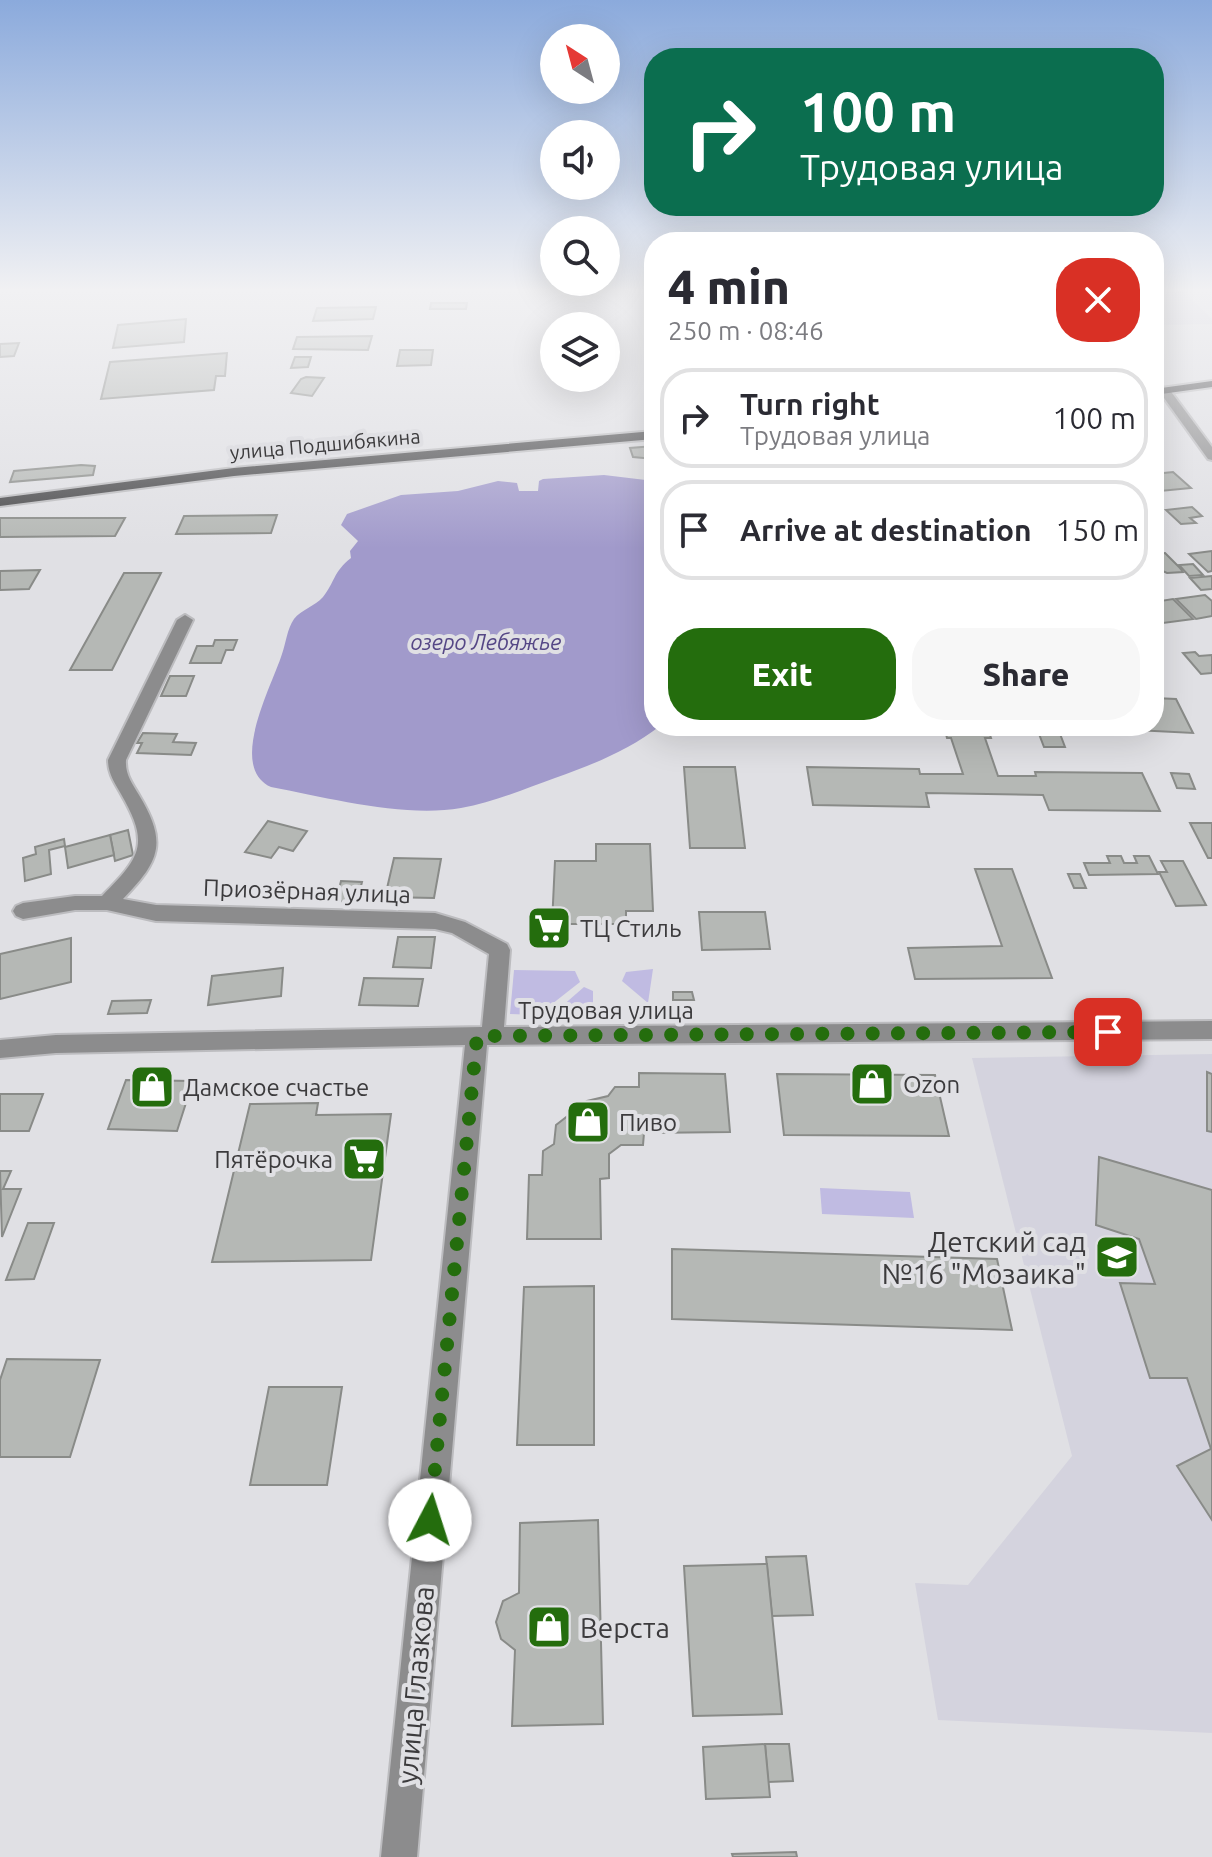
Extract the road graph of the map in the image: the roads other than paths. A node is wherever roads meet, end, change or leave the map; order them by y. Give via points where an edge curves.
1 (1212, 384) edge
2 (1164, 390) edge
3 (1164, 397) edge
4 (644, 436) edge
5 (1212, 456) edge
6 (0, 502) edge
7 (185, 620) dead end
8 (107, 903) junction
9 (23, 911) dead end
10 (500, 950) joint
11 (1212, 1030) edge
12 (485, 1036) junction
13 (0, 1049) edge
14 (399, 1857) edge

1 - 2 main road
3 - 5 street
4 - 6 main road, улица Подшибякина via 193,476
7 - 8 street via 117,760 118,774 145,819 150,844 142,868
8 - 9 street, Приозёрная улица
8 - 10 street, Приозёрная улица via 156,913 435,921
10 - 12 street, улица Глазкова
11 - 12 street, Трудовая улица
12 - 13 street, Трудовая улица
12 - 14 street, улица Глазкова

